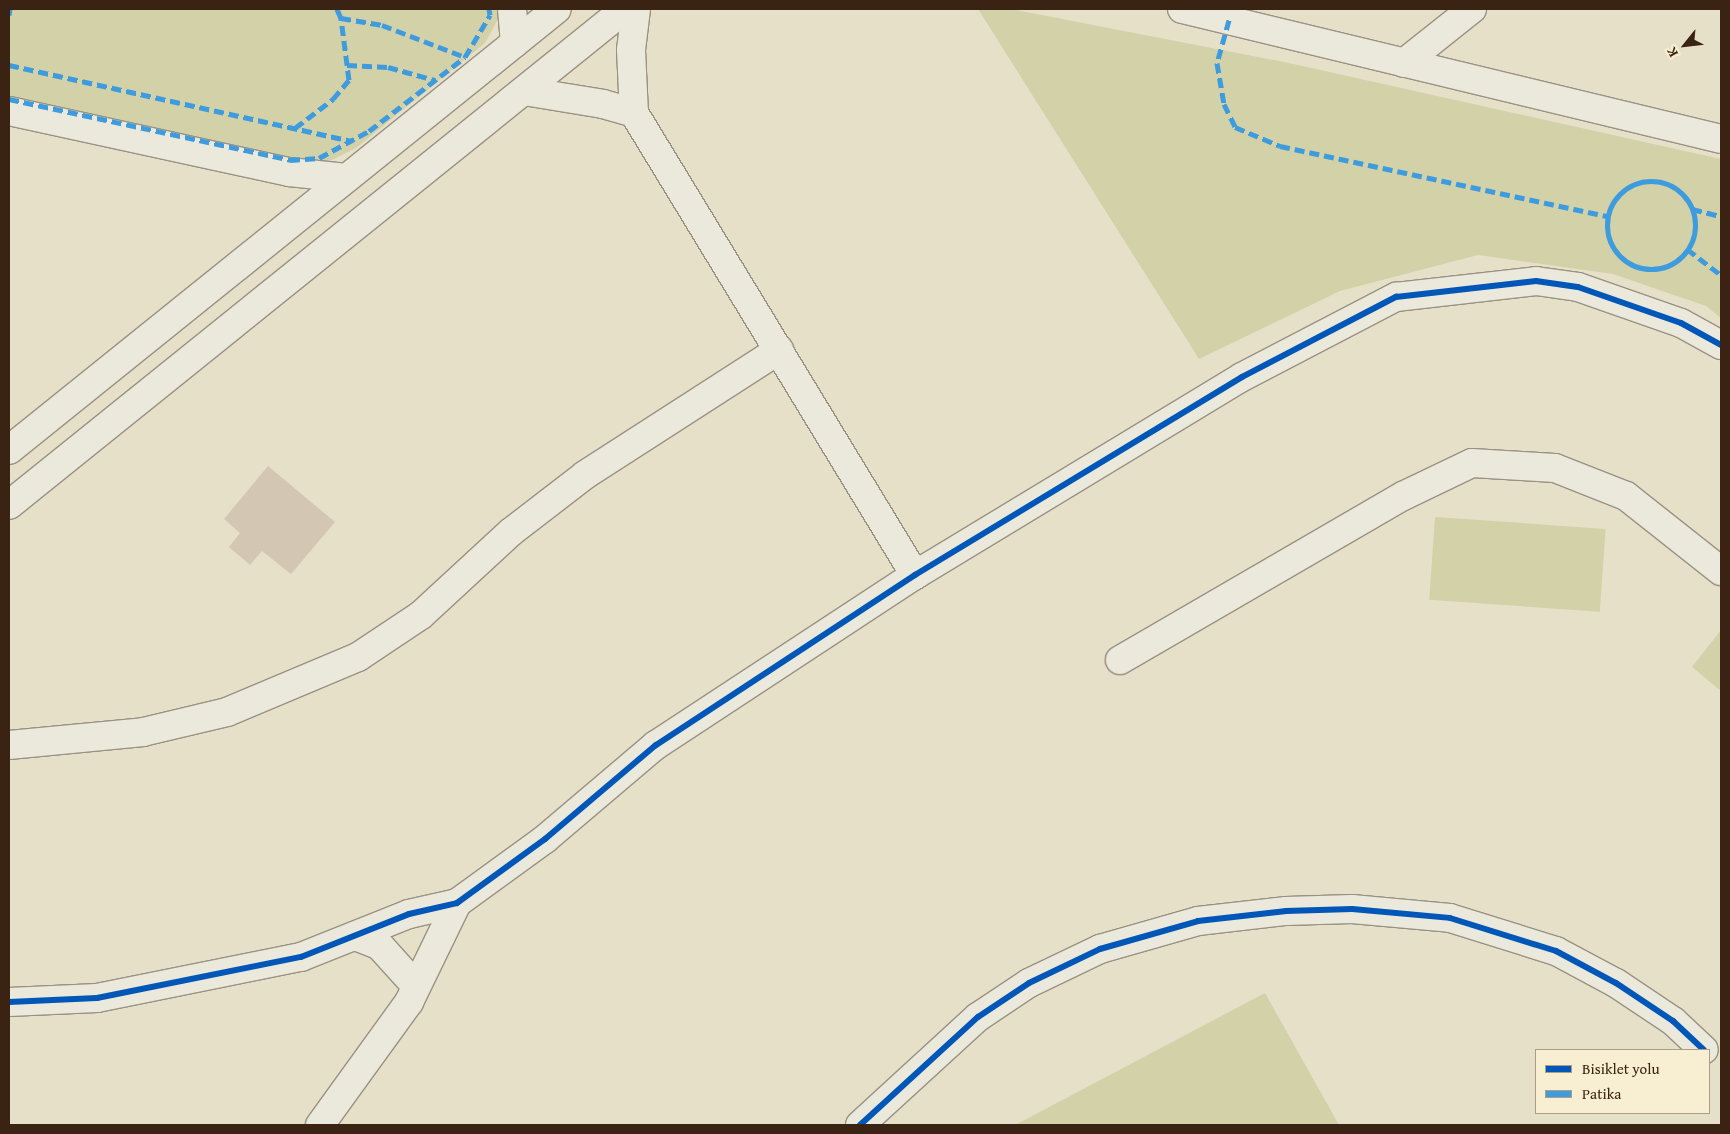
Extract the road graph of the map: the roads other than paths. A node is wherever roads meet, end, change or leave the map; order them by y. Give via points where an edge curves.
1 (512, 9) edge
2 (557, 9) edge
3 (625, 9) edge
4 (636, 9) edge
5 (1182, 9) edge
6 (1472, 9) edge
7 (514, 43) junction
8 (1404, 63) junction
9 (524, 91) junction
10 (9, 111) edge
11 (634, 113) junction
12 (1721, 139) edge
13 (347, 178) junction
14 (1721, 345) edge
15 (779, 350) junction
16 (9, 450) edge
17 (9, 505) edge
18 (1718, 563) edge
19 (915, 575) junction
20 (1120, 660) dead end
21 (9, 745) edge
22 (458, 903) junction
23 (356, 936) junction
24 (416, 986) junction
25 (9, 1002) edge
26 (1703, 1049) edge
27 (1710, 1056) edge
28 (1721, 1066) edge
29 (320, 1125) edge
30 (860, 1125) edge

1 - 7 street
2 - 7 street
3 - 9 street
4 - 11 street via 631,50
5 - 8 street
6 - 8 street
7 - 13 street
8 - 12 street
9 - 11 street via 603,104
9 - 17 street
10 - 13 street via 289,172
11 - 15 street
13 - 16 street
14 - 19 street via 1681,323 1578,287 1536,282 1396,297 1242,377
15 - 19 street
15 - 21 street via 585,475 511,532 421,615 358,657 227,712 143,732
18 - 20 street via 1626,496 1555,468 1472,463 1403,496
19 - 22 street via 656,746 545,839
22 - 23 street via 409,914
22 - 24 street
23 - 24 street via 379,945
23 - 25 street via 301,957 97,998
24 - 29 street via 409,1002
26 - 30 street via 1673,1021 1641,999 1556,951 1450,918 1352,909 1286,911 1189,923 1100,949 1029,983 978,1017
27 - 28 street

